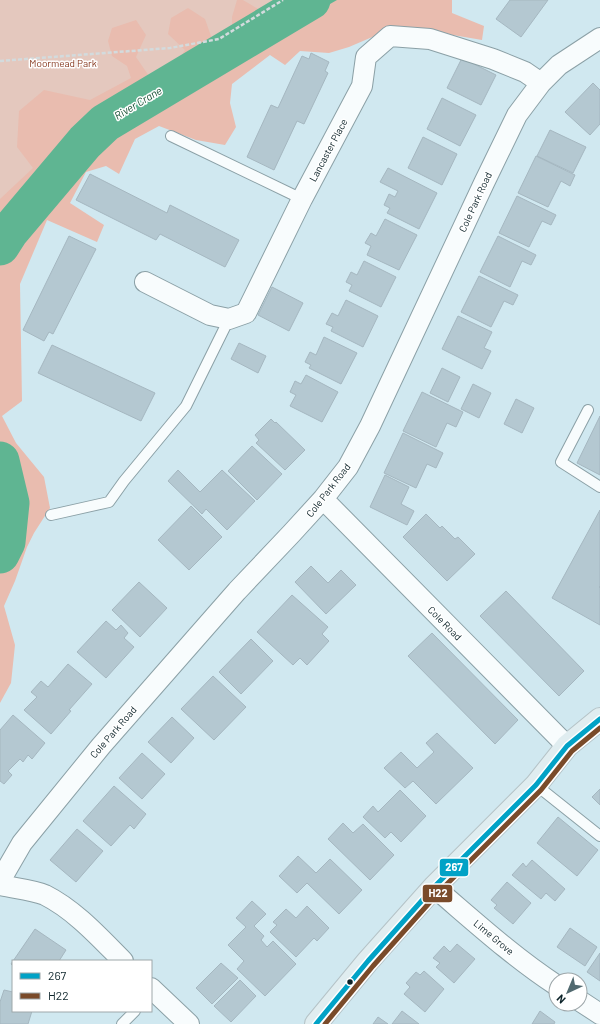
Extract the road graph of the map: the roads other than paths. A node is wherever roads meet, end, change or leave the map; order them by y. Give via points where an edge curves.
1 (600, 38) edge
2 (541, 83) junction
3 (171, 136) dead end
4 (302, 199) junction
5 (145, 282) dead end
6 (228, 319) junction
7 (588, 410) dead end
8 (600, 487) edge
9 (323, 499) junction
10 (51, 515) dead end
11 (600, 719) edge
12 (567, 746) junction
13 (536, 785) junction
14 (600, 836) edge
15 (0, 881) edge
16 (0, 885) edge
17 (434, 887) junction
18 (123, 960) edge
19 (548, 979) edge
20 (152, 991) edge
21 (588, 1006) edge
22 (134, 1012) edge
23 (600, 1014) edge
24 (122, 1024) edge
25 (189, 1024) edge
26 (316, 1024) edge

1 - 2 street, Cole Park Road via 559,65
2 - 4 street, Lancaster Place via 525,72 493,59 430,39 390,36 366,57 362,86
2 - 9 street, Cole Park Road via 517,115 370,426 348,467
3 - 4 lane
4 - 6 street, Lancaster Place via 246,312
5 - 6 street via 210,315
6 - 10 lane via 186,406 109,502
7 - 8 lane via 561,462
9 - 12 street, Cole Road
9 - 15 street, Cole Park Road via 237,591 101,746 22,843
11 - 12 main road
12 - 13 main road
13 - 14 lane
13 - 17 main road
16 - 18 street via 44,895 65,907
17 - 19 street, Lime Grove via 493,938
17 - 26 main road
20 - 25 street
21 - 23 street
22 - 24 lane

